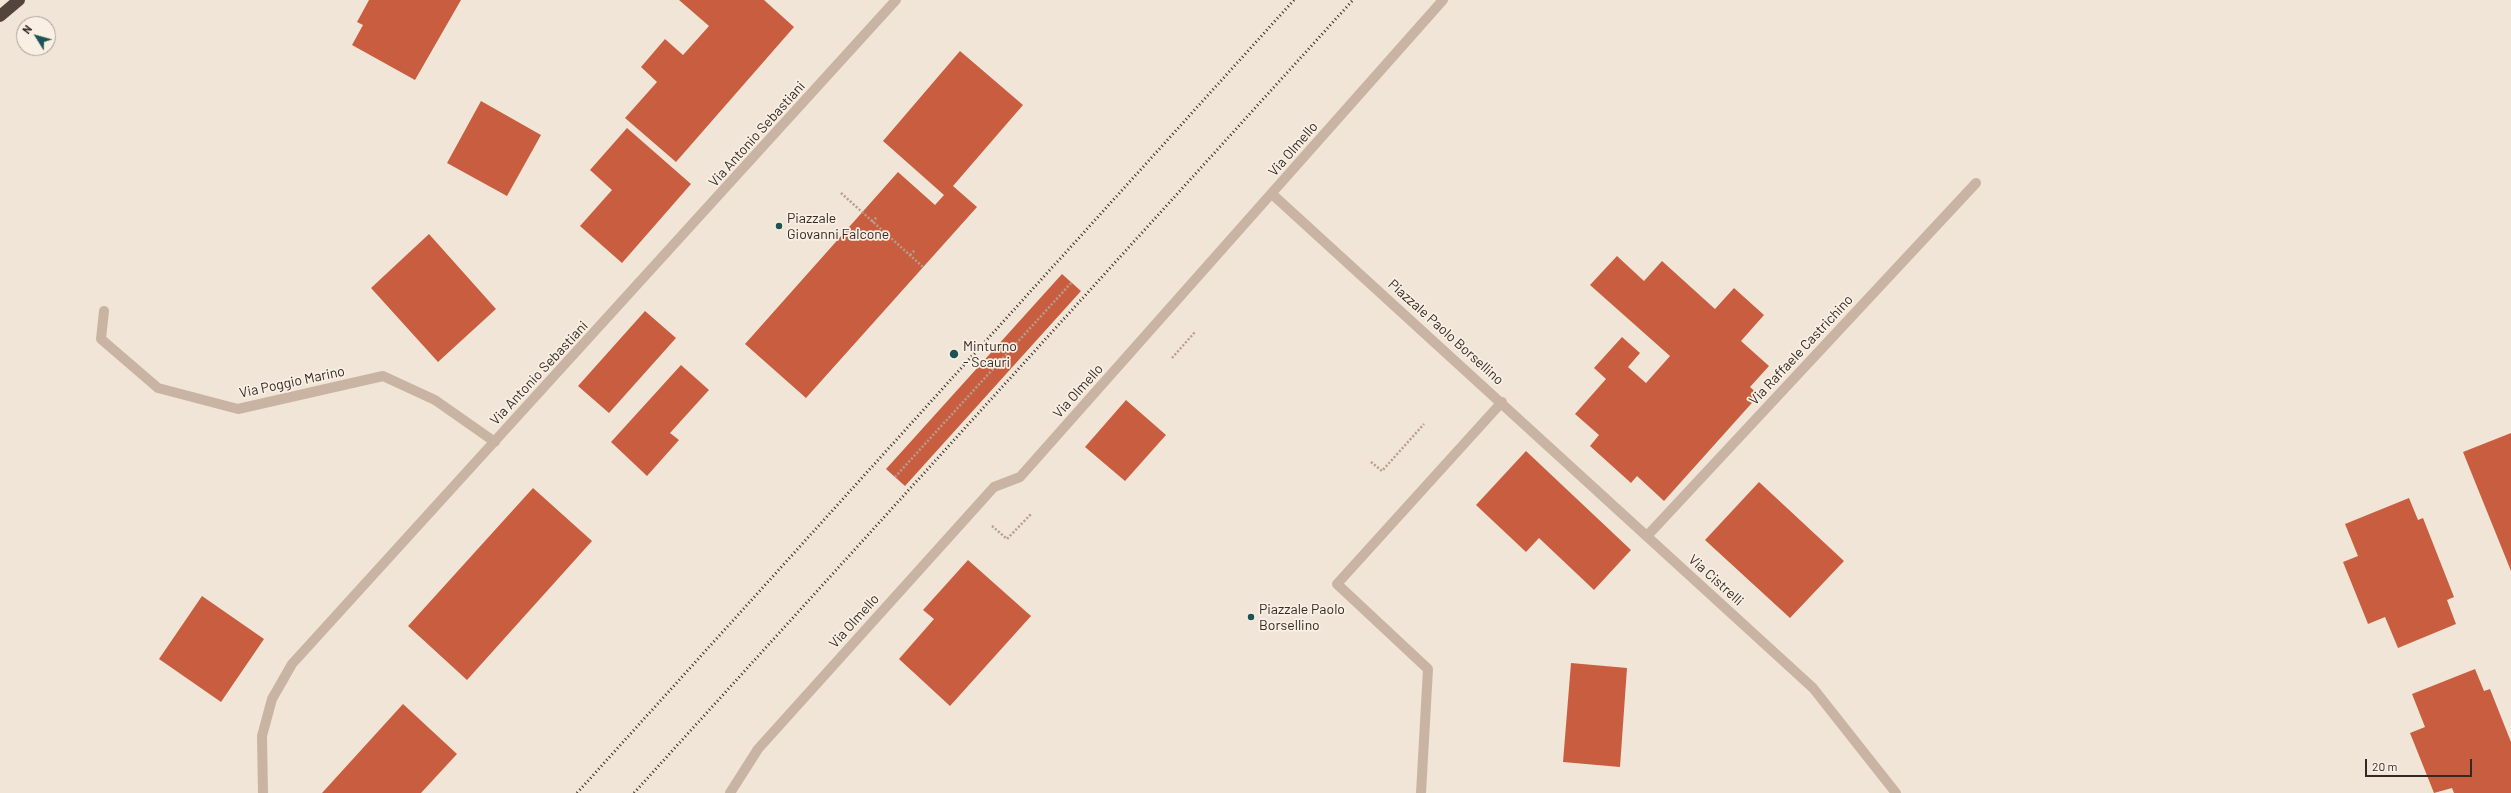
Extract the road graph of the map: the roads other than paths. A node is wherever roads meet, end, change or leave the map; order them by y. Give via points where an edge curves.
1 (19, 0) edge
2 (896, 0) edge
3 (1443, 0) edge
4 (0, 16) edge
5 (1976, 183) dead end
6 (1272, 194) junction
7 (104, 311) dead end
8 (1502, 402) junction
9 (495, 442) junction
10 (1647, 536) junction
11 (263, 793) edge
12 (730, 793) edge
13 (1421, 793) edge
14 (1896, 793) edge

1 - 4 highway
2 - 9 street, Via Antonio Sebastiani
3 - 6 street, Via Olmello
5 - 10 street, Via Raffaele Castrichino
6 - 8 street, Piazzale Paolo Borsellino
6 - 12 street, Via Olmello via 1020,477 994,487 758,749
7 - 9 street, Via Poggio Marino via 101,339 158,388 238,409 383,376 435,400
8 - 10 street, Via Cistrelli
8 - 13 street, Piazzale Paolo Borsellino via 1337,584 1428,669
9 - 11 street, Via Antonio Sebastiani via 292,664 272,699 262,736
10 - 14 street, Via Cistrelli via 1813,688

